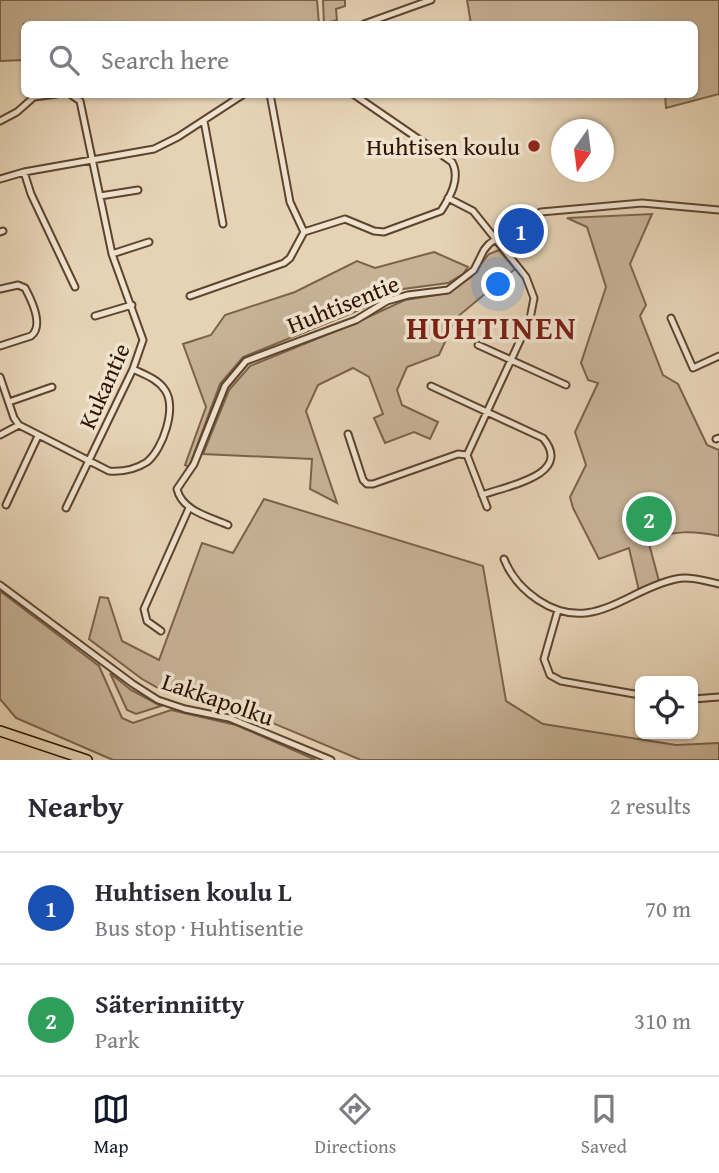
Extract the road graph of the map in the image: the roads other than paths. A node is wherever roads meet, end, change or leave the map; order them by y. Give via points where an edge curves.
1 (431, 0) edge
2 (372, 21) edge
3 (33, 98) edge
4 (76, 98) edge
5 (238, 98) edge
6 (271, 98) edge
7 (359, 98) edge
8 (0, 121) edge
9 (204, 121) junction
10 (92, 159) junction
11 (24, 172) junction
12 (0, 179) edge
13 (138, 190) dead end
14 (100, 197) junction
15 (448, 198) junction
16 (719, 210) edge
17 (223, 224) dead end
18 (304, 232) junction
19 (495, 240) junction
20 (149, 242) dead end
21 (112, 254) junction
22 (75, 287) dead end
23 (0, 289) edge
24 (190, 296) dead end
25 (132, 305) junction
26 (95, 317) dead end
27 (671, 318) dead end
28 (478, 345) dead end
29 (0, 346) edge
30 (718, 357) edge
31 (511, 361) junction
32 (719, 364) edge
33 (133, 369) junction
34 (0, 377) edge
35 (566, 385) dead end
36 (431, 386) dead end
37 (52, 387) dead end
38 (9, 402) junction
39 (487, 411) junction
40 (19, 425) junction
41 (348, 434) dead end
42 (0, 435) edge
43 (38, 436) junction
44 (467, 455) junction
45 (89, 461) junction
46 (482, 495) junction
47 (6, 505) dead end
48 (486, 506) dead end
49 (66, 508) dead end
50 (189, 508) junction
51 (228, 525) dead end
52 (504, 559) dead end
53 (719, 584) edge
54 (0, 585) edge
55 (558, 610) junction
56 (161, 631) dead end
57 (635, 694) edge
58 (719, 697) edge
59 (698, 699) edge
60 (0, 731) edge
61 (0, 739) edge
62 (23, 740) junction
63 (87, 760) edge
64 (331, 760) edge

1 - 2 street
3 - 8 street
4 - 10 street, Kukantie
5 - 9 street
6 - 18 street via 290,202
7 - 15 street via 452,162 456,178
9 - 10 street via 154,149
9 - 17 street
10 - 11 street
10 - 14 street, Kukantie
11 - 12 street
11 - 22 street
13 - 14 street
14 - 21 street, Kukantie
15 - 18 street via 439,213 384,232 345,219
15 - 19 street via 473,211
16 - 19 street, Huhtisentie via 642,203 552,209 532,215
18 - 24 street via 287,261
19 - 31 street via 526,277 534,298
19 - 50 street, Huhtisentie via 474,270 448,290 387,301 356,320 246,361 225,386 194,464 177,486 178,496
20 - 21 street
21 - 25 street, Kukantie
23 - 29 street via 25,288 38,325 31,337
25 - 26 street
25 - 33 street, Kukantie via 143,340
27 - 30 street via 693,368
28 - 31 street
30 - 32 street
31 - 35 street
31 - 39 street
33 - 45 street, Kukantie
33 - 45 street via 168,394 171,411 161,439 147,461 125,471 109,471
34 - 38 street
36 - 39 street
37 - 38 street
38 - 40 street
39 - 44 street
39 - 46 street via 543,438 552,454 540,475
40 - 42 street
40 - 43 street, Kukantie
41 - 44 street via 367,484
43 - 45 street, Kukantie
43 - 47 street
44 - 46 street
45 - 49 street
46 - 48 street
50 - 51 street
50 - 56 street via 144,609 148,621
52 - 55 street via 513,578
53 - 55 street via 680,578 594,612
54 - 64 street, Lakkapolku via 158,700 229,718
55 - 57 street via 544,656 550,675
58 - 59 street
60 - 62 highway
61 - 62 highway
62 - 63 highway

